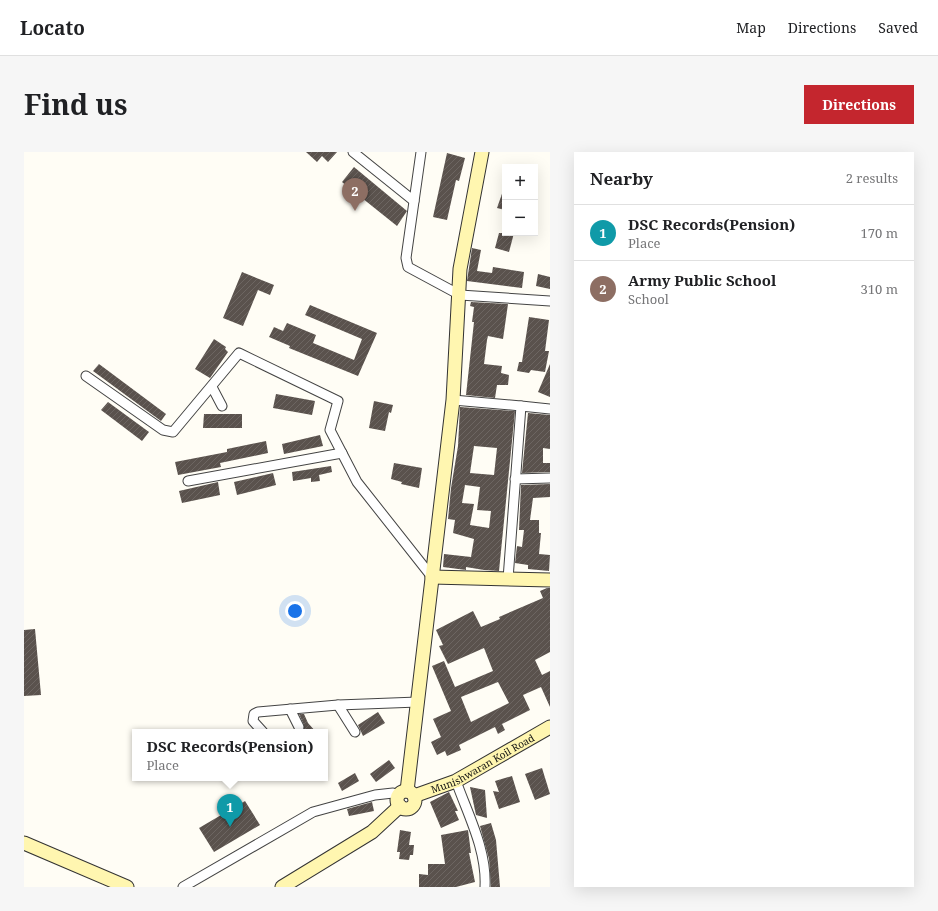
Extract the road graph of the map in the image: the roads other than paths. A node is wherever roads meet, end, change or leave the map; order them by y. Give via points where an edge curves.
1 (353, 152) edge
2 (420, 152) edge
3 (482, 152) edge
4 (414, 201) junction
5 (460, 295) junction
6 (550, 301) edge
7 (86, 376) dead end
8 (212, 387) junction
9 (453, 400) junction
10 (222, 406) dead end
11 (521, 406) junction
12 (550, 409) edge
13 (342, 453) junction
14 (515, 478) junction
15 (550, 478) edge
16 (188, 481) dead end
17 (432, 576) junction
18 (508, 579) junction
19 (550, 580) edge
20 (418, 702) junction
21 (338, 705) junction
22 (290, 709) junction
23 (299, 727) dead end
24 (550, 727) edge
25 (260, 729) edge
26 (355, 732) dead end
27 (456, 781) junction
28 (405, 797) junction
29 (24, 843) edge
30 (127, 887) edge
31 (183, 887) edge
32 (282, 887) edge
33 (485, 887) edge

1 - 4 street
2 - 4 street
3 - 5 street via 460,269
4 - 5 street via 406,258 408,267
5 - 6 street
5 - 9 street
7 - 8 street via 163,430 173,432
8 - 10 street
8 - 13 street via 239,353 338,400 330,430
9 - 11 street
9 - 17 street
11 - 12 street
11 - 14 street
13 - 16 street
13 - 17 street via 357,482
14 - 15 street
14 - 18 street
17 - 18 street
17 - 20 street
18 - 19 street
20 - 21 street
20 - 28 street
21 - 22 street
21 - 26 street
22 - 23 street
22 - 25 street via 254,714 253,721
24 - 27 street, Munishwaran Koil Road
27 - 28 street, Munishwaran Koil Road
27 - 33 street via 478,840 486,874
28 - 31 street via 393,793 374,795 313,812
28 - 32 street, Munishwaran Koil Road via 372,832
29 - 30 street

